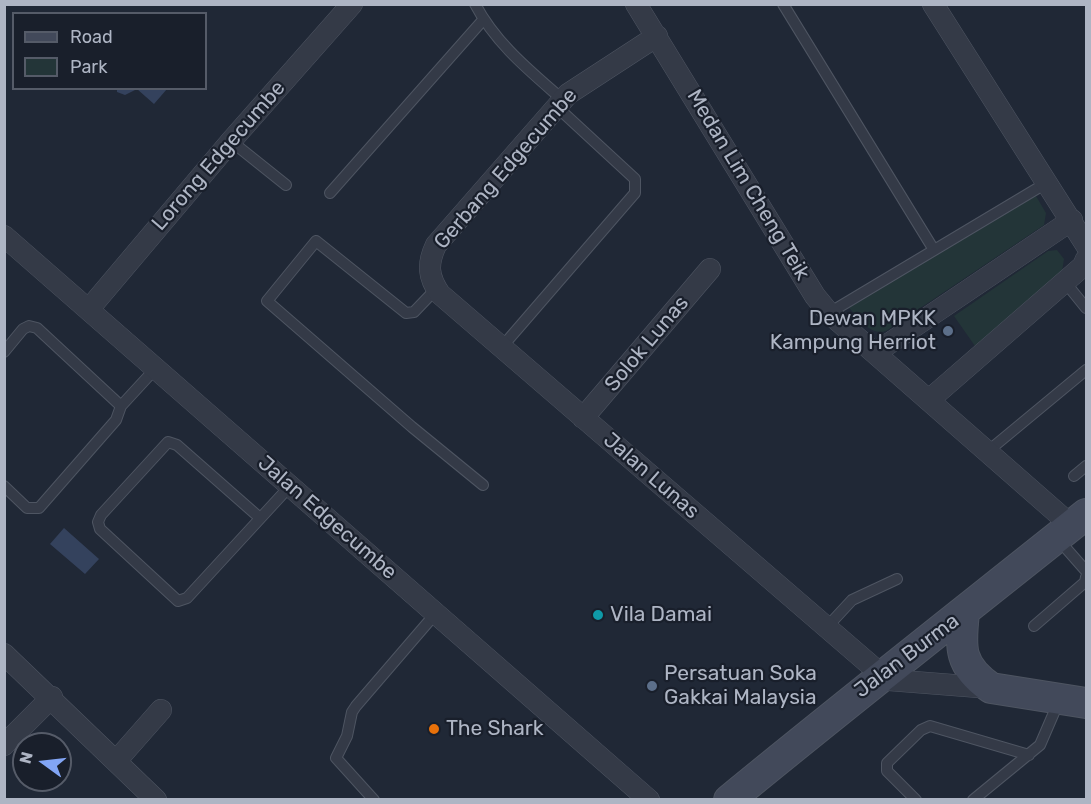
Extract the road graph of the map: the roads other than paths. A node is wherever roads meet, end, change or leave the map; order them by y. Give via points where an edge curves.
1 (352, 4) edge
2 (475, 4) edge
3 (636, 4) edge
4 (783, 4) edge
5 (933, 4) edge
6 (483, 20) junction
7 (657, 36) junction
8 (560, 103) junction
9 (231, 141) junction
10 (1048, 182) junction
11 (286, 185) dead end
12 (330, 193) dead end
13 (1072, 220) junction
14 (5, 236) edge
15 (1086, 246) edge
16 (934, 250) junction
17 (710, 269) dead end
18 (432, 280) junction
19 (1065, 282) junction
20 (1086, 308) edge
21 (88, 309) junction
22 (829, 313) junction
23 (501, 348) junction
24 (4, 352) edge
25 (875, 353) junction
26 (156, 368) junction
27 (1086, 370) edge
28 (929, 400) junction
29 (121, 406) junction
30 (584, 418) junction
31 (987, 452) junction
32 (1086, 466) edge
33 (1074, 476) dead end
34 (483, 485) dead end
35 (4, 486) edge
36 (290, 486) junction
37 (260, 518) junction
38 (1072, 526) edge
39 (1086, 571) edge
40 (1086, 577) edge
41 (897, 579) dead end
42 (436, 613) junction
43 (964, 613) junction
44 (1034, 626) dead end
45 (827, 627) junction
46 (4, 654) edge
47 (879, 677) junction
48 (991, 688) junction
49 (52, 698) junction
50 (1073, 701) edge
51 (161, 711) dead end
52 (4, 746) edge
53 (1029, 755) junction
54 (117, 760) junction
55 (156, 800) edge
56 (374, 800) edge
57 (649, 800) edge
58 (729, 800) edge
59 (916, 800) edge
60 (974, 800) edge

1 - 9 street, Lorong Edgecumbe
2 - 6 lane
3 - 7 street, Medan Lim Cheng Teik
4 - 16 lane
5 - 10 street
6 - 8 lane
6 - 12 lane
7 - 8 street, Gerbang Edgecumbe via 578,86
7 - 22 street, Medan Lim Cheng Teik
8 - 18 street, Gerbang Edgecumbe via 436,245 430,258
8 - 23 lane via 637,185 635,193
9 - 11 lane
9 - 21 street, Lorong Edgecumbe
10 - 13 street
10 - 16 lane
13 - 15 street
13 - 25 street
14 - 21 street, Jalan Edgecumbe
15 - 19 street via 1083,266
16 - 22 lane
17 - 30 street, Solok Lunas
18 - 23 street, Jalan Lunas
18 - 34 lane via 414,312 406,313 316,241 267,301
19 - 20 lane
19 - 28 street
21 - 26 street, Jalan Edgecumbe
22 - 25 street, Medan Lim Cheng Teik
23 - 30 street, Jalan Lunas
24 - 29 lane via 23,329 37,328
25 - 28 street, Medan Lim Cheng Teik
26 - 29 lane
26 - 36 street, Jalan Edgecumbe
27 - 31 lane
28 - 31 street, Medan Lim Cheng Teik
29 - 35 lane via 116,420 39,508 27,508
30 - 45 street, Jalan Lunas
31 - 38 street, Medan Lim Cheng Teik
32 - 33 lane
36 - 37 lane
36 - 42 street, Jalan Edgecumbe
37 - 37 lane via 187,598 178,601 100,529 98,522 168,442 177,445
38 - 39 lane
38 - 43 main road, Jalan Burma
40 - 44 lane
41 - 45 lane via 852,600
42 - 56 lane via 356,706 338,752 339,764
42 - 57 street, Jalan Edgecumbe
43 - 47 main road, Jalan Burma
43 - 48 main road via 963,656 979,680
45 - 47 street, Jalan Lunas
46 - 49 street
47 - 48 street
47 - 58 main road, Jalan Burma
48 - 50 main road
49 - 52 street
49 - 54 street
50 - 53 lane
51 - 54 street
53 - 59 lane via 930,726 887,763 887,771
53 - 60 lane
54 - 55 street

